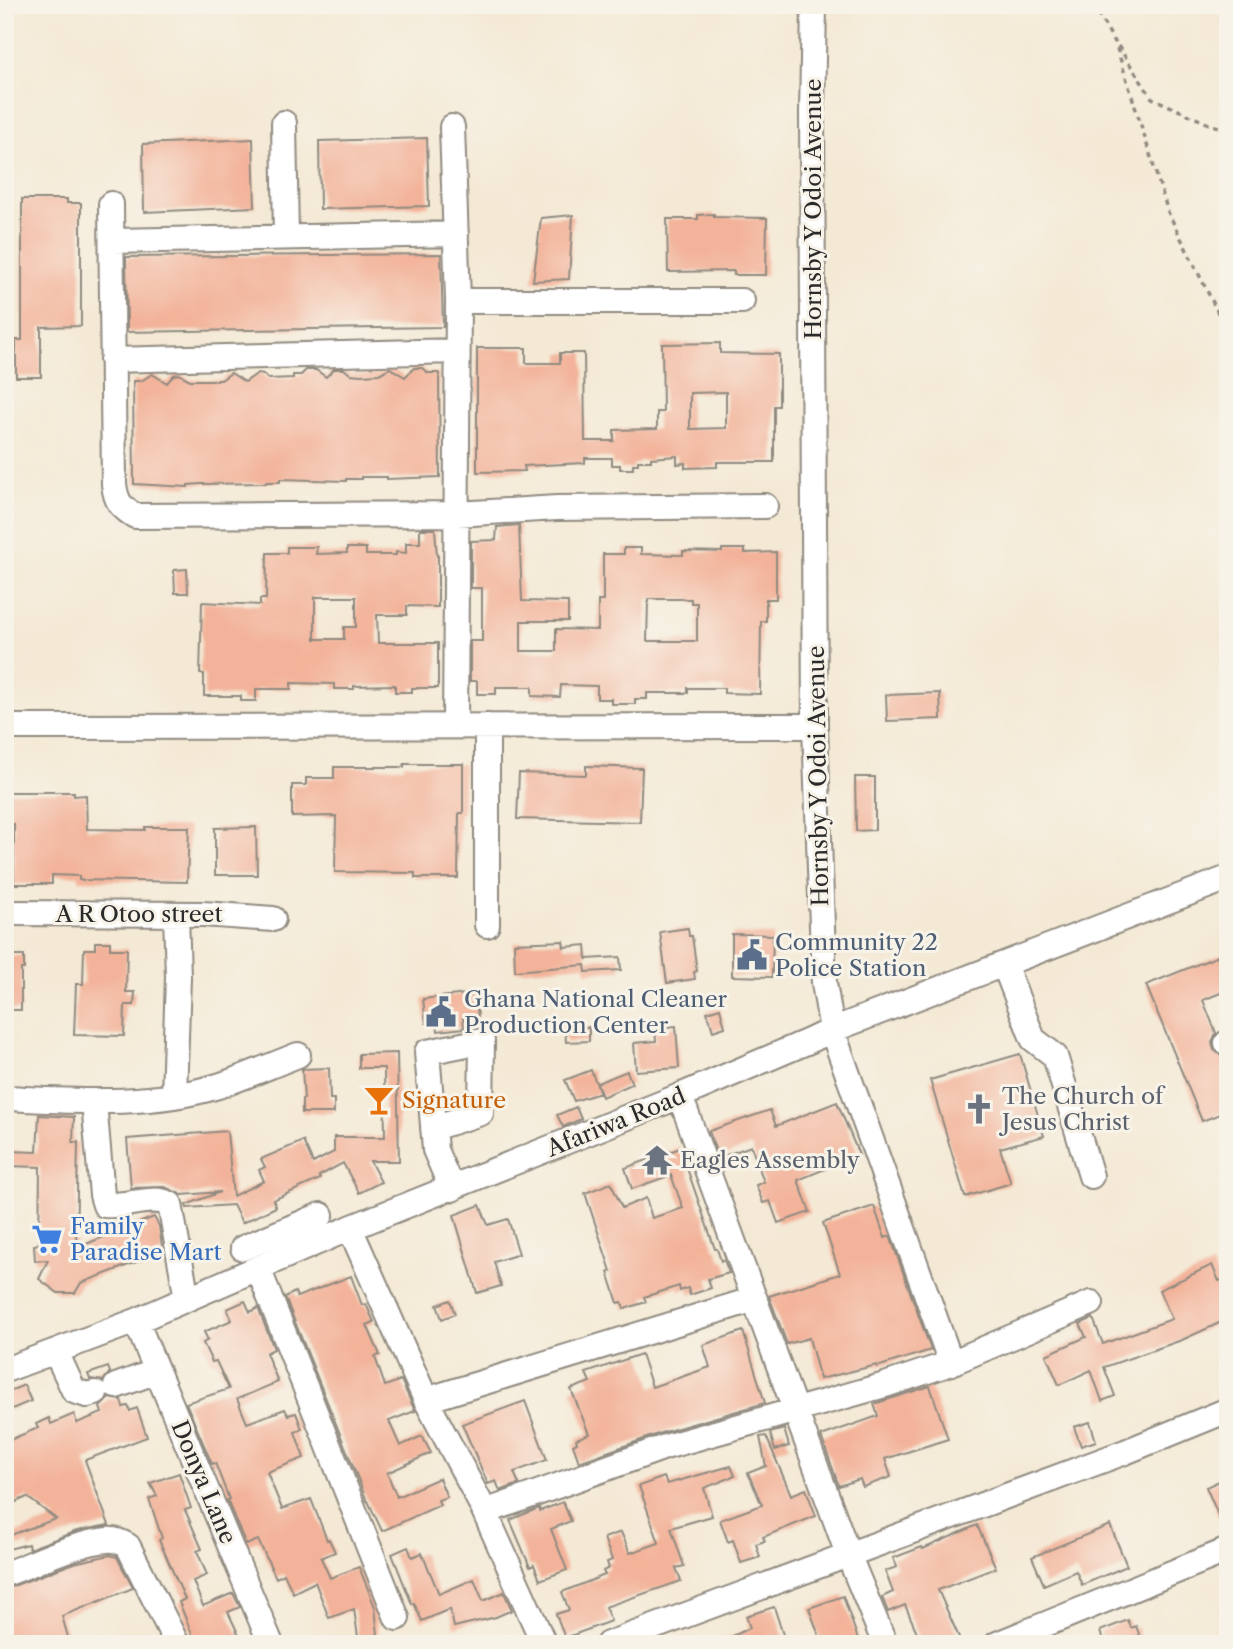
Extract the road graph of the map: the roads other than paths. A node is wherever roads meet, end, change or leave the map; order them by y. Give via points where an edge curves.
1 (814, 5) edge
2 (284, 123) dead end
3 (452, 127) dead end
4 (111, 204) dead end
5 (456, 234) junction
6 (286, 237) junction
7 (112, 241) junction
8 (742, 301) dead end
9 (457, 302) junction
10 (456, 351) junction
11 (113, 360) junction
12 (765, 506) dead end
13 (457, 514) junction
14 (455, 726) junction
15 (487, 726) junction
16 (815, 726) junction
17 (5, 727) edge
18 (1228, 878) edge
19 (5, 913) edge
20 (176, 914) junction
21 (273, 919) dead end
22 (487, 925) dead end
23 (1004, 964) junction
24 (832, 1030) junction
25 (299, 1055) dead end
26 (174, 1096) junction
27 (680, 1096) junction
28 (5, 1098) edge
29 (94, 1101) junction
30 (433, 1128) dead end
31 (1090, 1176) dead end
32 (452, 1189) junction
33 (350, 1228) junction
34 (243, 1248) dead end
35 (266, 1255) junction
36 (187, 1299) junction
37 (755, 1299) junction
38 (1091, 1303) dead end
39 (136, 1321) junction
40 (56, 1352) junction
41 (950, 1363) junction
42 (5, 1370) edge
43 (157, 1371) junction
44 (426, 1400) junction
45 (796, 1410) junction
46 (1228, 1410) edge
47 (485, 1512) junction
48 (1228, 1550) edge
49 (848, 1554) junction
50 (5, 1574) edge
51 (397, 1618) dead end
52 (177, 1644) edge
53 (271, 1644) edge
54 (544, 1644) edge
55 (608, 1644) edge
56 (885, 1644) edge
57 (997, 1644) edge

1 - 16 street, Hornsby Y Odoi Avenue
2 - 6 street
3 - 5 street
4 - 7 street
5 - 6 street
5 - 9 street
6 - 7 street
7 - 11 street
8 - 9 street
9 - 10 street
10 - 11 street
10 - 13 street
11 - 13 street via 115,491 122,508 135,516
12 - 13 street
13 - 14 street
14 - 15 street
14 - 17 street
15 - 16 street
15 - 22 street
16 - 24 street, Hornsby Y Odoi Avenue via 824,983
18 - 23 street, Afariwa Road
19 - 20 street, A R Otoo street
20 - 21 street, A R Otoo street
20 - 26 street
23 - 24 street, Afariwa Road
23 - 31 street via 1032,1040 1055,1056
24 - 27 street, Afariwa Road
24 - 41 street, Hornsby Y Odoi Avenue
25 - 26 street via 217,1086
26 - 29 street
27 - 32 street, Afariwa Road
27 - 37 street
28 - 29 street
29 - 36 street via 105,1205 156,1200 170,1205
30 - 32 street via 435,1150
32 - 33 street, Afariwa Road
33 - 35 street, Afariwa Road via 316,1225
33 - 44 street
34 - 35 street
35 - 36 street, Afariwa Road
35 - 51 street
36 - 39 street, Afariwa Road
37 - 44 street
37 - 45 street
38 - 41 street
39 - 40 street, Afariwa Road
39 - 43 street, Donya Lane
40 - 42 street, Afariwa Road
40 - 43 street via 74,1391 87,1395
41 - 45 street
43 - 53 street, Donya Lane
44 - 47 street
45 - 47 street via 665,1447
45 - 49 street
46 - 49 street
47 - 54 street
48 - 57 street
49 - 55 street
49 - 56 street
50 - 52 street via 80,1547 120,1541 128,1546

